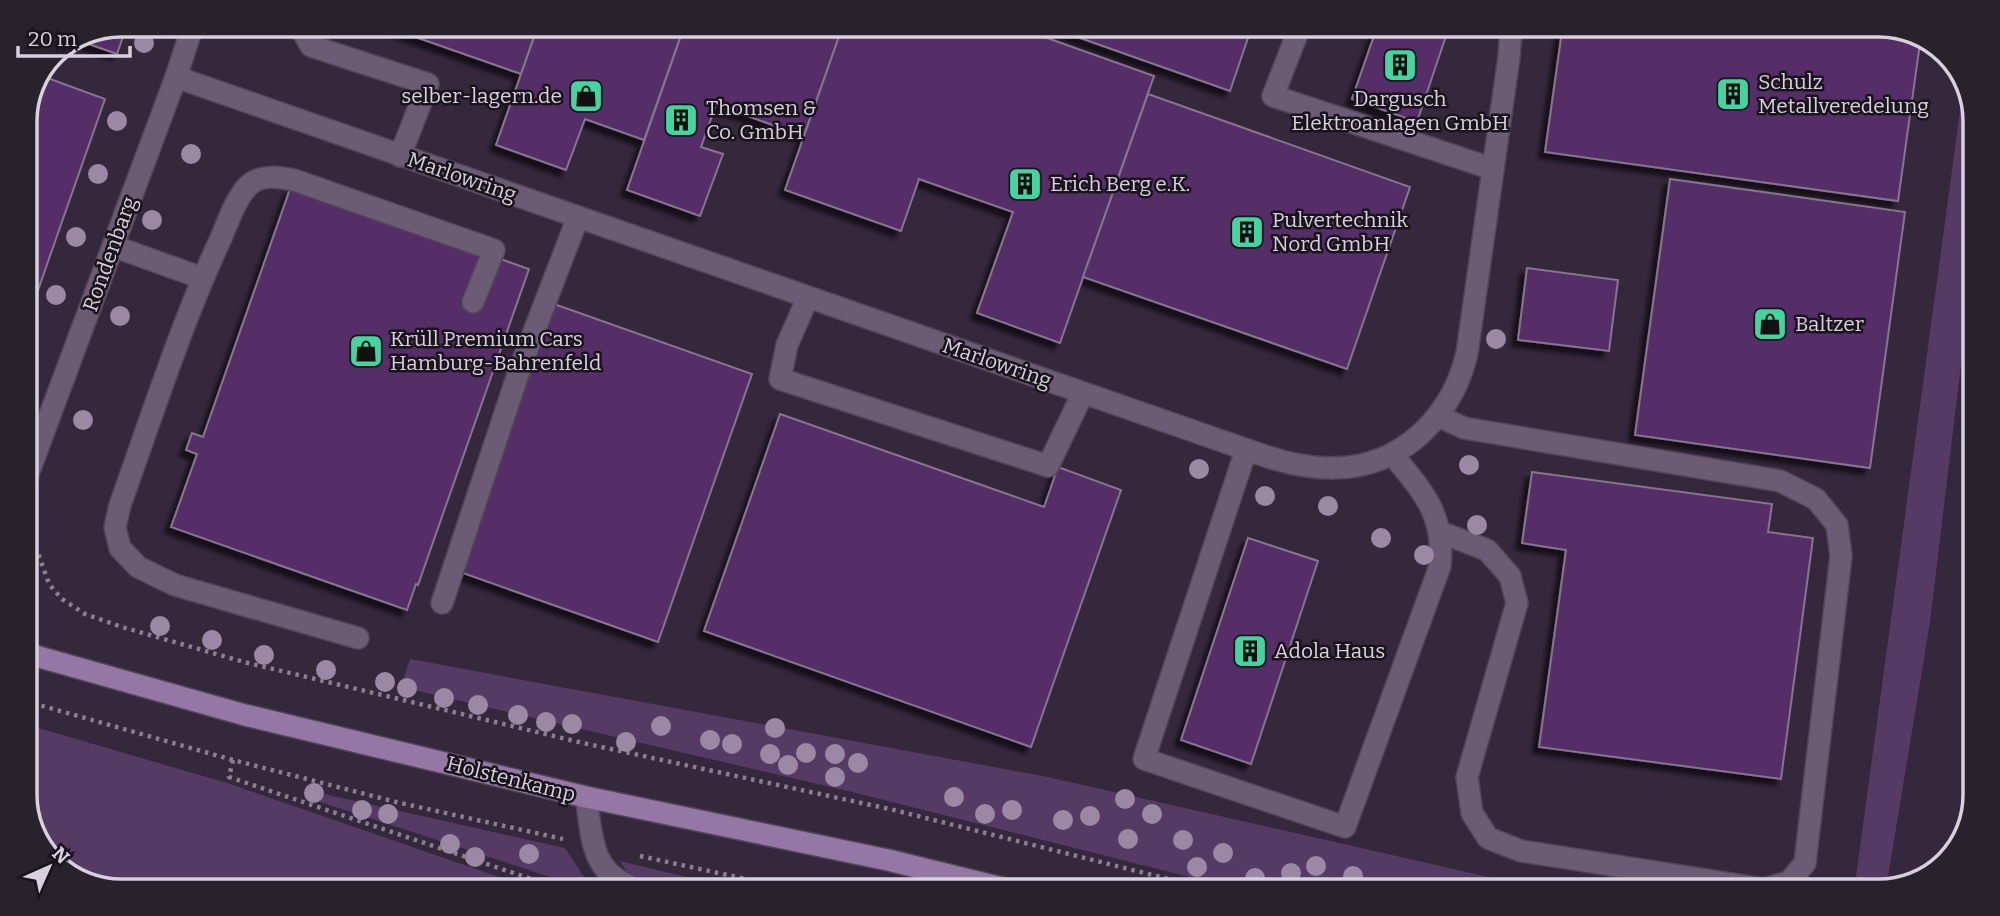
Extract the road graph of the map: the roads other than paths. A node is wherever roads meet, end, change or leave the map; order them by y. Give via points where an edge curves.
1 (189, 37) edge
2 (306, 37) edge
3 (1296, 37) edge
4 (1510, 37) edge
5 (176, 77) junction
6 (400, 156) junction
7 (1493, 169) junction
8 (578, 218) junction
9 (113, 246) junction
10 (202, 278) junction
11 (808, 298) junction
12 (473, 302) dead end
13 (1083, 393) junction
14 (1438, 416) junction
15 (37, 450) edge
16 (1246, 450) junction
17 (1392, 454) junction
18 (1440, 531) junction
19 (442, 603) dead end
20 (358, 638) dead end
21 (37, 656) edge
22 (586, 797) junction
23 (614, 879) edge
24 (965, 879) edge
25 (1700, 879) edge
26 (1791, 879) edge

1 - 5 street, Rondenbarg
2 - 6 street via 311,46 428,85
3 - 7 street via 1273,96
4 - 7 street, Marlowring
5 - 6 street, Marlowring
5 - 9 street, Rondenbarg
6 - 8 street, Marlowring
7 - 14 street, Marlowring via 1467,353 1455,390
8 - 11 street, Marlowring
8 - 19 street via 520,368
9 - 10 street
9 - 15 street, Rondenbarg
10 - 12 street via 249,185 279,177 494,250
10 - 20 street via 120,505 115,527 120,548 138,567 175,585
11 - 13 street, Marlowring
11 - 13 street via 787,345 779,379 1048,466
13 - 16 street, Marlowring
14 - 17 street, Marlowring
14 - 26 street via 1464,428 1780,481 1816,499 1837,524 1841,556 1805,863
16 - 17 street, Marlowring via 1285,463 1324,468 1362,465
16 - 18 street via 1144,759 1345,827 1440,566
17 - 18 street via 1431,505
18 - 25 street via 1487,550 1510,576 1517,603 1467,777 1472,813 1488,838 1521,851
21 - 22 main road, Holstenkamp via 245,715
22 - 23 street via 600,864
22 - 24 main road, Holstenkamp

